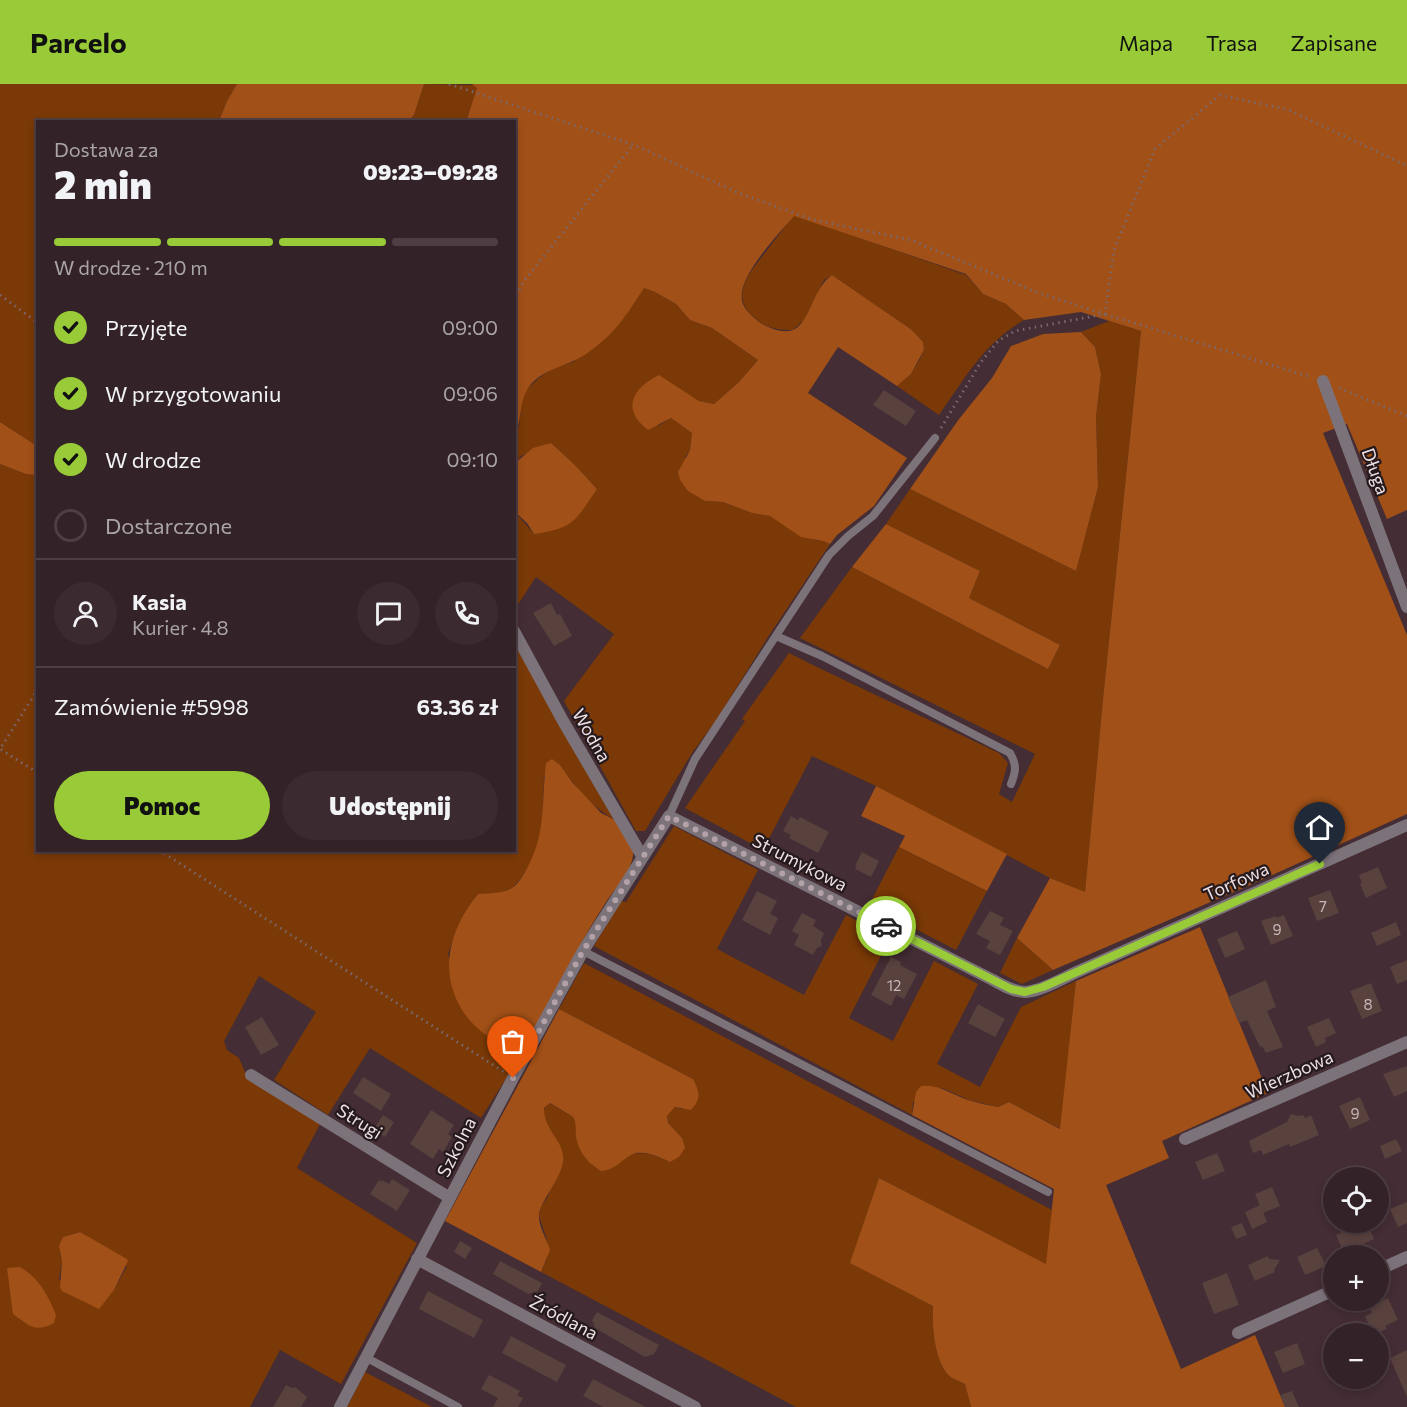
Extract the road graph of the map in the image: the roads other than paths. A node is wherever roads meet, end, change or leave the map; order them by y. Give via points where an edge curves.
1 (1323, 381) road end
2 (935, 438) road end
3 (1407, 607) edge
4 (516, 635) edge
5 (776, 636) junction
6 (1011, 784) dead end
7 (669, 816) junction
8 (1407, 825) edge
9 (642, 856) junction
10 (583, 951) junction
11 (1079, 971) joint
12 (1407, 1042) edge
13 (251, 1075) dead end
14 (1185, 1139) dead end
15 (1048, 1192) dead end
16 (450, 1198) junction
17 (1407, 1257) edge
18 (417, 1259) junction
19 (1389, 1265) edge
20 (1323, 1295) edge
21 (1238, 1333) dead end
22 (367, 1358) junction
23 (340, 1407) edge
24 (458, 1407) edge
25 (695, 1407) edge

1 - 3 street, Długa
2 - 5 lane via 873,516 829,555
4 - 9 street, Wodna
5 - 6 lane via 1010,753 1016,763
5 - 7 lane via 695,759
7 - 9 street, Szkolna
7 - 11 street, Strumykowa via 1011,989 1025,992
8 - 11 street, Torfowa
9 - 10 street, Szkolna
10 - 15 lane
10 - 16 street, Szkolna
12 - 14 street, Wierzbowa
13 - 16 street, Strugi
16 - 18 street, Szkolna
17 - 19 street
18 - 22 street, Szkolna
18 - 25 street, Źródlana
20 - 21 street
22 - 23 street, Szkolna
22 - 24 lane

